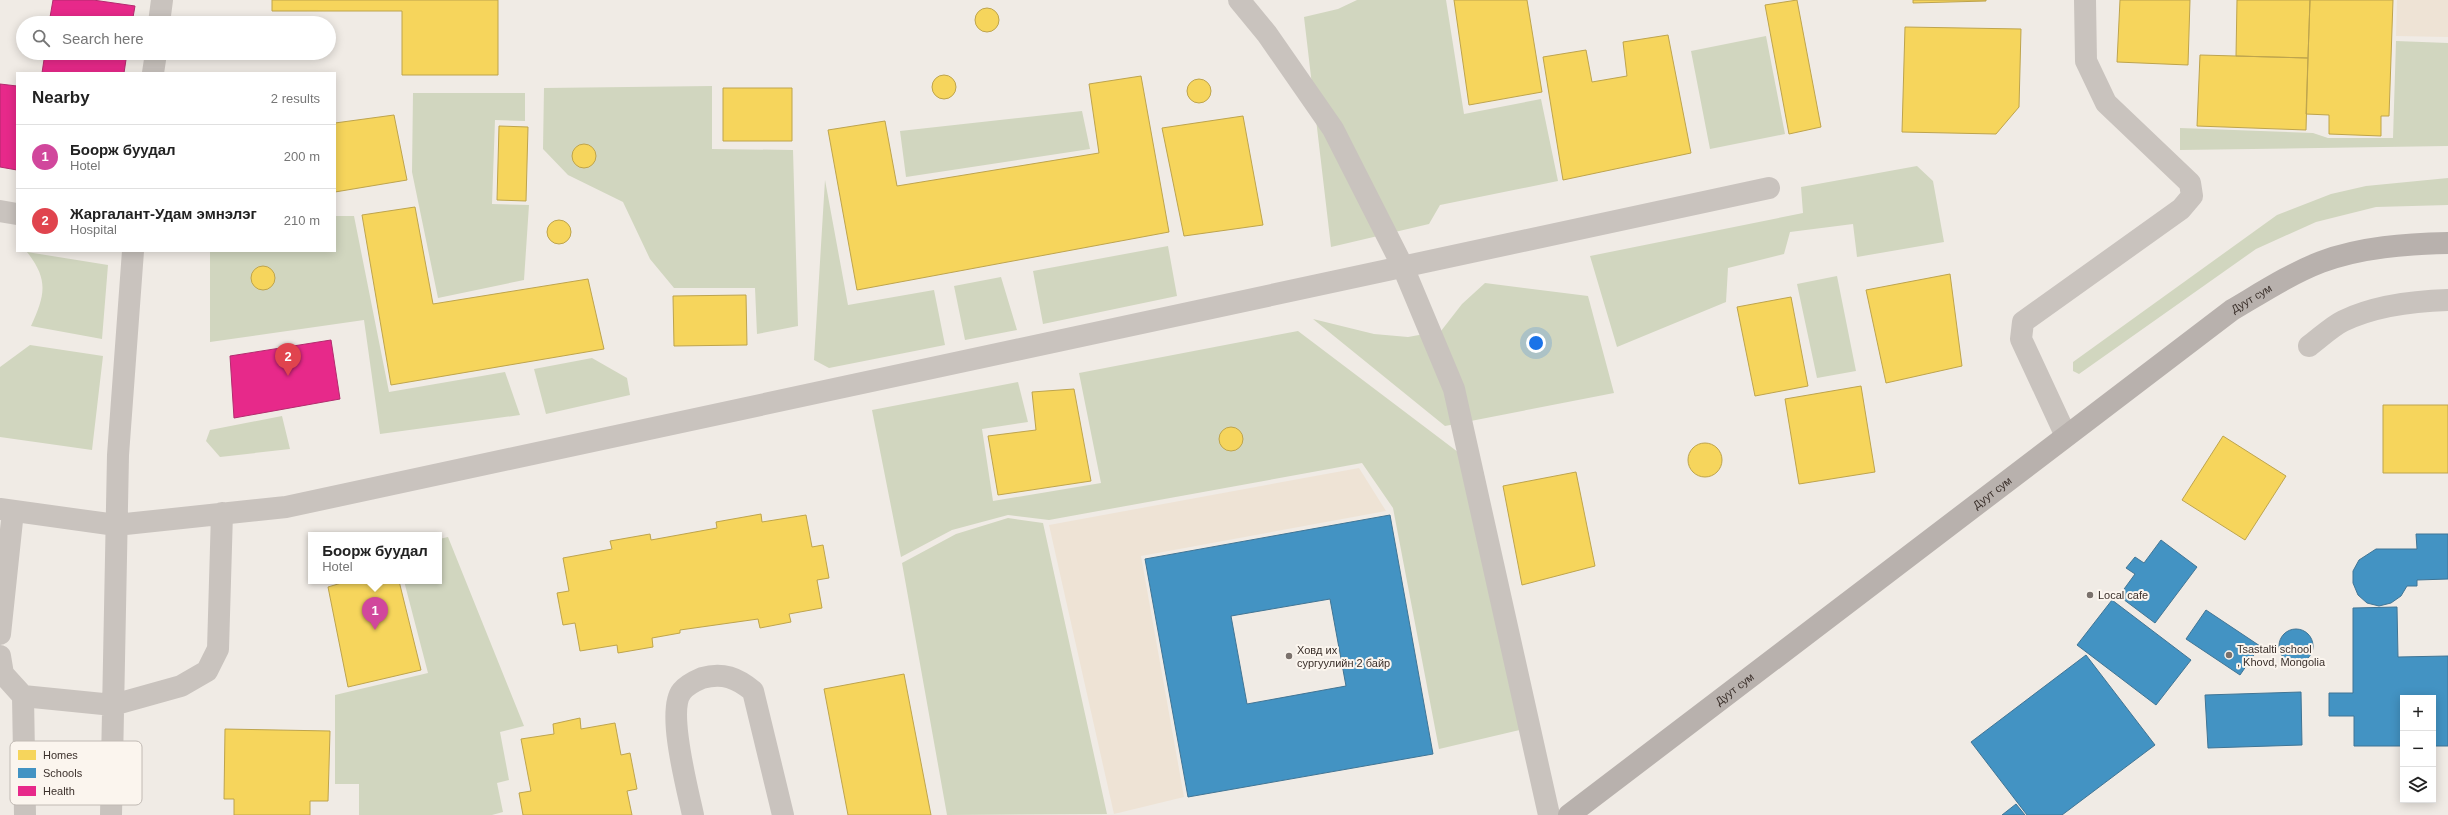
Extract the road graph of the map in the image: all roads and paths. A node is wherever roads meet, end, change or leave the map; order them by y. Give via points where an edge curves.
1 (162, 0) edge
2 (1239, 0) edge
3 (2085, 0) edge
4 (161, 16) edge
5 (155, 60) edge
6 (154, 72) edge
7 (1769, 188) dead end
8 (0, 211) edge
9 (16, 214) edge
10 (2448, 243) edge
11 (133, 252) edge
12 (1403, 267) junction
13 (2448, 300) edge
14 (2309, 346) dead end
15 (2066, 436) junction
16 (7, 510) edge
17 (222, 513) junction
18 (116, 525) junction
19 (0, 634) edge
20 (0, 656) edge
21 (22, 696) junction
22 (113, 705) junction
23 (23, 741) edge
24 (112, 741) edge
25 (25, 805) edge
26 (111, 805) edge
27 (25, 815) edge
28 (111, 815) edge
29 (693, 815) edge
30 (783, 815) edge
31 (1549, 815) edge
32 (1569, 815) edge

1 - 4 street
2 - 12 street via 1267,34 1333,129
3 - 15 street via 2086,61 2106,103 2190,183 2192,196 2182,209 2023,322 2021,339
5 - 6 street
7 - 12 street
8 - 9 street
10 - 15 main road, Дуут сум via 2370,249 2321,262 2280,282 2232,310
11 - 18 street
12 - 17 street via 286,507
12 - 31 street via 1454,389
13 - 14 street via 2397,305 2371,311 2343,321
15 - 32 main road, Дуут сум
16 - 18 street
16 - 19 street
17 - 18 street
17 - 22 street via 218,649 207,671 180,686
18 - 22 street
20 - 21 street via 3,674
21 - 22 street
21 - 23 street
22 - 24 street
25 - 27 street
26 - 28 street
29 - 30 street via 675,729 677,708 681,692 694,682 715,674 737,678 753,691

